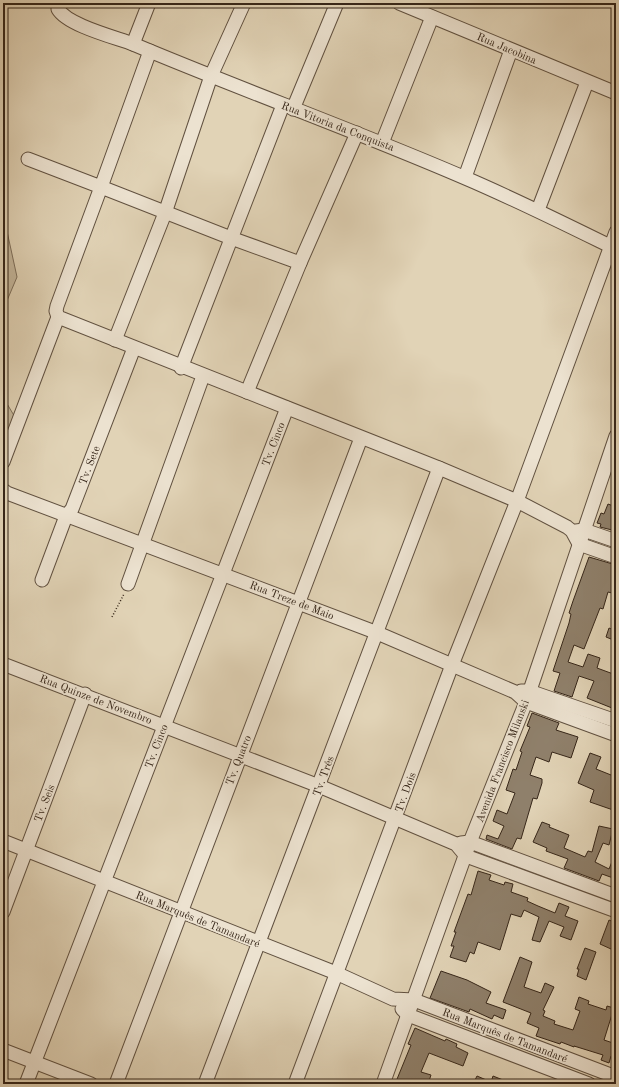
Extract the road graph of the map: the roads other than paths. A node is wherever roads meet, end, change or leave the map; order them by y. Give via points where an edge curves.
1 (149, 3) edge
2 (244, 3) edge
3 (337, 3) edge
4 (399, 3) edge
5 (59, 6) edge
6 (432, 17) junction
7 (133, 44) junction
8 (511, 50) junction
9 (150, 51) junction
10 (211, 76) junction
11 (587, 82) junction
12 (616, 94) edge
13 (288, 107) junction
14 (356, 133) junction
15 (382, 143) junction
16 (28, 159) dead end
17 (465, 177) junction
18 (101, 187) junction
19 (538, 210) junction
20 (165, 213) junction
21 (616, 232) edge
22 (231, 238) junction
23 (613, 248) edge
24 (300, 262) junction
25 (58, 318) junction
26 (115, 340) junction
27 (134, 348) junction
28 (181, 368) junction
29 (203, 376) junction
30 (247, 392) junction
31 (287, 408) junction
32 (361, 438) junction
33 (615, 440) edge
34 (3, 462) edge
35 (440, 468) junction
36 (3, 490) edge
37 (518, 501) junction
38 (66, 516) junction
39 (578, 531) junction
40 (616, 541) edge
41 (143, 543) junction
42 (579, 544) junction
43 (616, 557) edge
44 (223, 574) junction
45 (42, 580) dead end
46 (128, 584) road end
47 (299, 604) junction
48 (376, 632) junction
49 (452, 665) junction
50 (4, 669) edge
51 (85, 694) junction
52 (528, 696) junction
53 (616, 721) edge
54 (164, 725) junction
55 (616, 735) edge
56 (240, 755) junction
57 (320, 786) junction
58 (396, 817) junction
59 (3, 841) edge
60 (470, 842) junction
61 (456, 844) junction
62 (27, 851) junction
63 (466, 856) junction
64 (104, 881) junction
65 (616, 896) edge
66 (616, 911) edge
67 (3, 912) edge
68 (180, 913) junction
69 (259, 943) junction
70 (336, 973) junction
71 (393, 999) junction
72 (414, 1000) junction
73 (408, 1015) junction
74 (3, 1050) edge
75 (35, 1063) junction
76 (616, 1077) edge
77 (26, 1084) edge
78 (91, 1084) edge
79 (116, 1084) edge
80 (205, 1084) edge
81 (295, 1084) edge
82 (383, 1084) edge
83 (589, 1084) edge

1 - 7 street
2 - 10 street
3 - 13 street
4 - 6 street, Rua Jacobina
5 - 7 street, Rua Vitoria da Conquista via 60,14 77,23
6 - 8 street, Rua Jacobina
6 - 15 street
7 - 9 street, Rua Vitoria da Conquista
8 - 11 street, Rua Jacobina
8 - 17 street
9 - 10 street, Rua Vitoria da Conquista
9 - 18 street
10 - 13 street, Rua Vitoria da Conquista
10 - 20 street
11 - 12 street, Rua Jacobina
11 - 19 street
13 - 14 street, Rua Vitoria da Conquista
13 - 22 street
14 - 15 street, Rua Vitoria da Conquista
14 - 24 street
15 - 17 street, Rua Vitoria da Conquista
16 - 18 street
17 - 19 street, Rua Vitoria da Conquista
18 - 20 street
18 - 25 street via 57,306
19 - 23 street, Rua Vitoria da Conquista
20 - 22 street
20 - 26 street
21 - 23 street, Tv. Dois
22 - 24 street
22 - 28 street
23 - 37 street, Tv. Dois
24 - 30 street
25 - 26 street
25 - 34 street
26 - 27 street
27 - 28 street
27 - 38 street, Tv. Sete via 72,509
28 - 29 street
29 - 30 street
29 - 41 street
30 - 31 street
31 - 32 street
31 - 44 street, Tv. Cinco
32 - 35 street
32 - 47 street, Tv. Quatro
33 - 39 street, Avenida Francisco Milanski
35 - 37 street
35 - 48 street, Tv. Três
36 - 38 street, Rua Treze de Maio
37 - 39 street
37 - 49 street, Tv. Dois
38 - 41 street, Rua Treze de Maio
38 - 45 street, Tv. Sete
39 - 40 street
39 - 42 street, Avenida Francisco Milanski
41 - 44 street, Rua Treze de Maio
41 - 46 street
42 - 43 street
42 - 52 street, Avenida Francisco Milanski
44 - 47 street, Rua Treze de Maio
44 - 54 street, Tv. Cinco
47 - 48 street, Rua Treze de Maio
47 - 56 street, Tv. Quatro
48 - 49 street, Rua Treze de Maio
48 - 57 street, Tv. Três
49 - 52 street, Rua Treze de Maio
49 - 58 street, Tv. Dois
50 - 51 street, Rua Quinze de Novembro
51 - 54 street, Rua Quinze de Novembro
51 - 62 street, Tv. Seis
52 - 53 street, Rua Treze de Maio
52 - 55 street, Rua Treze de Maio
52 - 60 street, Avenida Francisco Milanski
54 - 56 street, Rua Quinze de Novembro
54 - 64 street, Tv. Cinco
56 - 57 street, Rua Quinze de Novembro
56 - 68 street, Tv. Quatro
57 - 58 street, Rua Quinze de Novembro
57 - 69 street, Tv. Três
58 - 61 street, Rua Quinze de Novembro
58 - 70 street, Tv. Dois
59 - 62 street, Rua Marquês de Tamandaré
60 - 61 street
60 - 63 street, Avenida Francisco Milanski
60 - 65 street
61 - 63 street, Rua Quinze de Novembro
62 - 64 street, Rua Marquês de Tamandaré
62 - 67 street, Tv. Seis
63 - 66 street
63 - 72 street, Avenida Francisco Milanski
64 - 68 street, Rua Marquês de Tamandaré
64 - 75 street, Tv. Cinco
68 - 69 street, Rua Marquês de Tamandaré
68 - 79 street, Tv. Quatro
69 - 70 street, Rua Marquês de Tamandaré
69 - 80 street, Tv. Três
70 - 71 street, Rua Marquês de Tamandaré
70 - 81 street, Tv. Dois
71 - 72 street, Rua Marquês de Tamandaré
71 - 73 street, Rua Marquês de Tamandaré
72 - 73 street, Avenida Francisco Milanski
72 - 76 street, Rua Marquês de Tamandaré
73 - 82 street, Avenida Francisco Milanski
73 - 83 street, Rua Marquês de Tamandaré
74 - 75 street
75 - 77 street, Tv. Cinco
75 - 78 street

